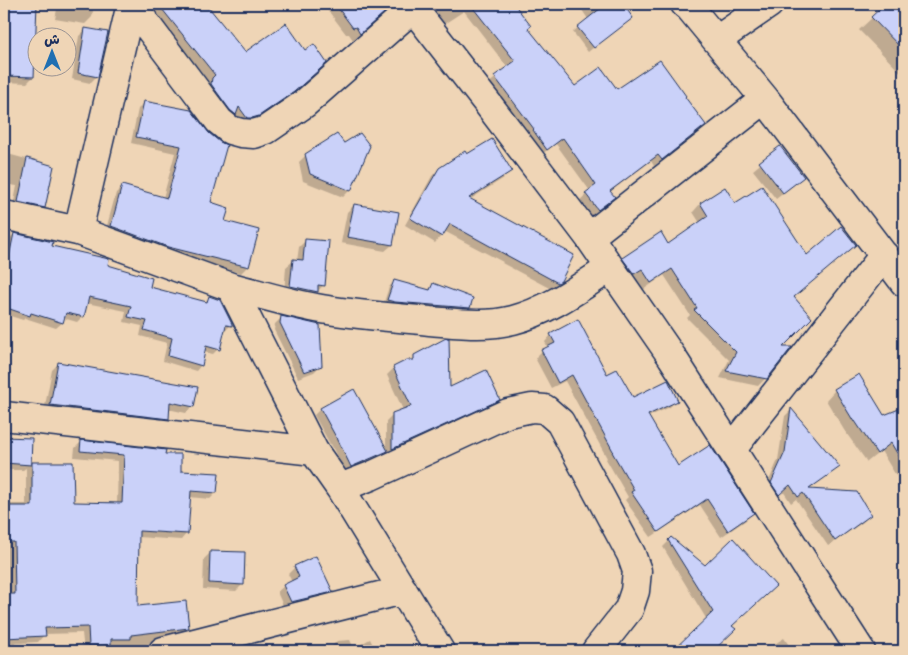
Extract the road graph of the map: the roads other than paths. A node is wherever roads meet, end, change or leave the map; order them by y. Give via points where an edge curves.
1 (131, 4) edge
2 (685, 4) edge
3 (769, 4) edge
4 (411, 6) edge
5 (717, 40) junction
6 (765, 99) junction
7 (4, 215) edge
8 (78, 230) junction
9 (589, 237) junction
10 (884, 255) junction
11 (610, 268) junction
12 (904, 282) edge
13 (231, 288) junction
14 (4, 416) edge
15 (732, 449) junction
16 (314, 451) junction
17 (340, 488) junction
18 (403, 590) junction
19 (163, 651) edge
20 (440, 651) edge
21 (596, 651) edge
22 (862, 651) edge

1 - 4 street via 218,121 230,130 254,134 266,130 304,104
1 - 8 street
2 - 5 street
3 - 5 street
4 - 9 street
5 - 6 street
6 - 9 street
6 - 10 street
7 - 8 street
8 - 13 street
9 - 11 street
10 - 12 street
10 - 15 street
11 - 13 street via 532,313 490,324 392,318 316,308
11 - 15 street
13 - 16 street
14 - 16 street
15 - 22 street
16 - 17 street
17 - 18 street
17 - 21 street via 508,413 532,408 545,410 560,422 637,571 629,609
18 - 19 street
18 - 20 street

